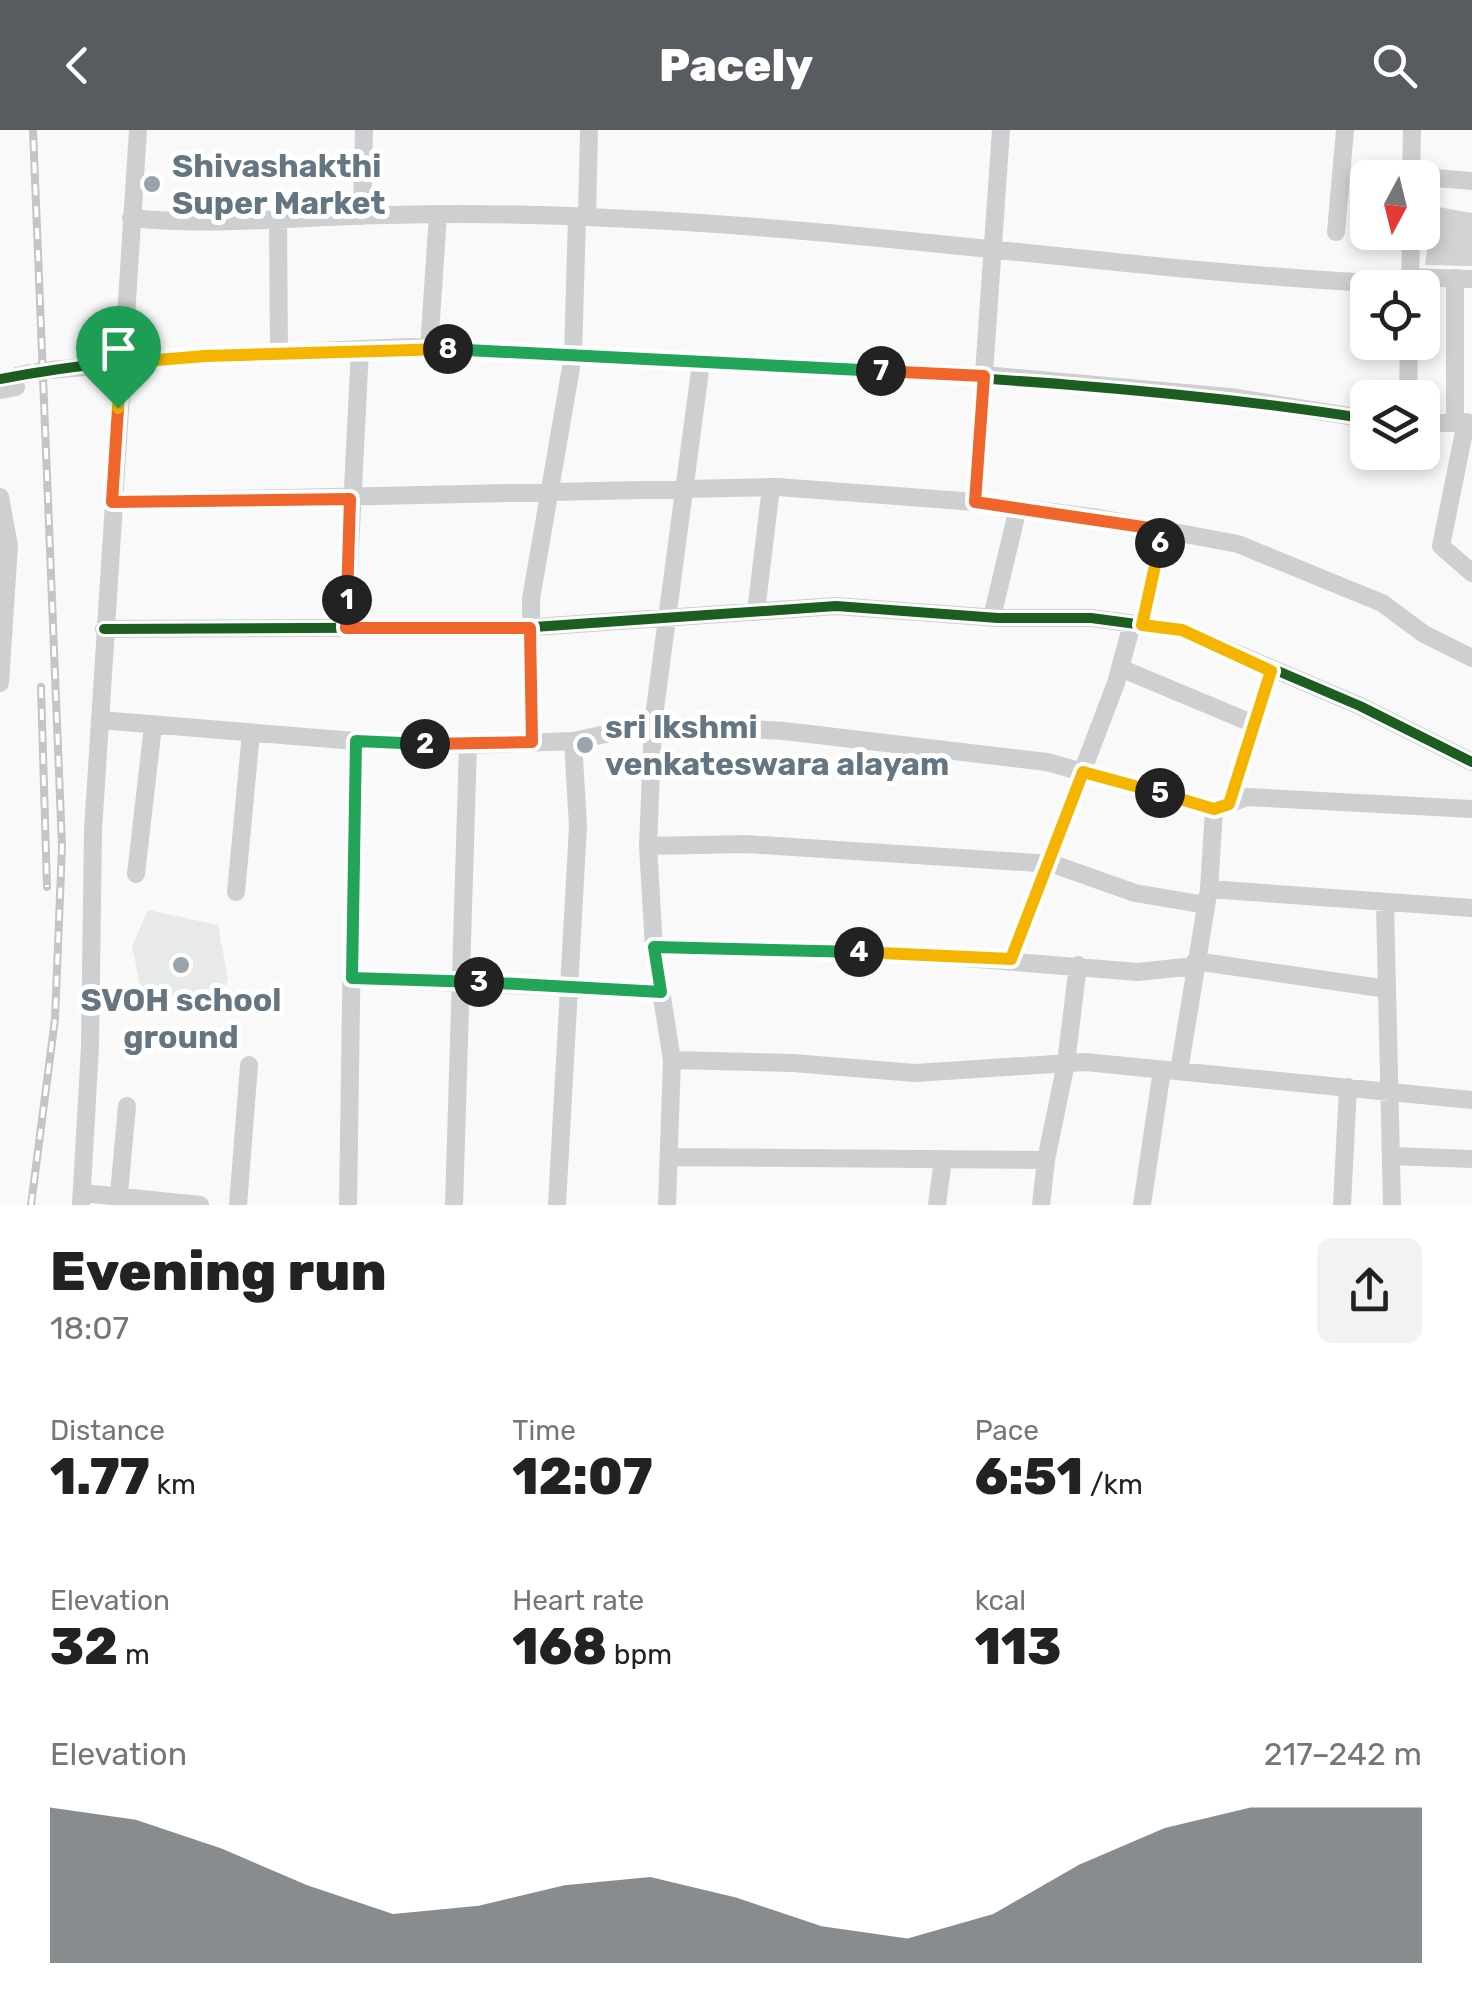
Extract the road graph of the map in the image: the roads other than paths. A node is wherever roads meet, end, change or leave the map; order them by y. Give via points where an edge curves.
1 (138, 130) edge
2 (364, 130) edge
3 (590, 130) edge
4 (1001, 130) edge
5 (1345, 130) edge
6 (1412, 130) edge
7 (1411, 160) edge
8 (1440, 178) edge
9 (1472, 181) edge
10 (438, 215) junction
11 (362, 216) junction
12 (582, 217) junction
13 (132, 218) junction
14 (278, 221) junction
15 (1336, 232) dead end
16 (994, 248) junction
17 (1463, 279) edge
18 (1350, 281) edge
19 (429, 348) junction
20 (360, 349) junction
21 (280, 352) junction
22 (573, 356) junction
23 (122, 363) junction
24 (701, 363) junction
25 (984, 376) junction
26 (40, 377) tunnel mouth
27 (1350, 416) edge
28 (1464, 423) edge
29 (771, 488) junction
30 (686, 490) junction
31 (548, 494) junction
32 (0, 498) edge
33 (350, 499) junction
34 (112, 502) junction
35 (975, 502) junction
36 (1018, 508) junction
37 (1163, 530) junction
38 (1472, 573) edge
39 (4, 581) edge
40 (756, 612) junction
41 (992, 617) junction
42 (669, 618) junction
43 (1138, 624) junction
44 (346, 628) junction
45 (530, 628) junction
46 (104, 629) junction
47 (1472, 658) edge
48 (1120, 668) junction
49 (1271, 671) junction
50 (0, 683) edge
51 (100, 720) junction
52 (653, 724) junction
53 (1254, 724) junction
54 (153, 726) junction
55 (251, 733) junction
56 (573, 740) junction
57 (356, 741) junction
58 (532, 742) junction
59 (468, 745) junction
60 (1472, 762) edge
61 (1083, 772) junction
62 (1221, 806) junction
63 (1472, 809) edge
64 (648, 846) junction
65 (1048, 864) junction
66 (136, 874) dead end
67 (236, 892) dead end
68 (1208, 897) junction
69 (1384, 903) junction
70 (1472, 908) edge
71 (654, 947) junction
72 (1011, 959) junction
73 (1195, 964) junction
74 (1078, 965) junction
75 (352, 978) junction
76 (463, 981) junction
77 (570, 989) junction
78 (1388, 989) junction
79 (661, 992) junction
80 (672, 1060) junction
81 (1066, 1064) junction
82 (249, 1065) dead end
83 (1171, 1071) junction
84 (1348, 1087) junction
85 (1391, 1092) junction
86 (1472, 1100) edge
87 (127, 1106) dead end
88 (669, 1156) junction
89 (1392, 1156) junction
90 (943, 1159) junction
91 (1046, 1160) junction
92 (1472, 1160) edge
93 (82, 1199) edge
94 (118, 1201) edge
95 (200, 1205) edge
96 (238, 1205) edge
97 (348, 1205) edge
98 (454, 1205) edge
99 (557, 1205) edge
100 (667, 1205) edge
101 (938, 1205) edge
102 (1041, 1205) edge
103 (1142, 1205) edge
104 (1342, 1205) edge
105 (1392, 1205) edge

1 - 13 street
2 - 11 street
3 - 12 street
4 - 16 street
5 - 15 street
6 - 7 street
8 - 9 street
10 - 11 street
10 - 12 street
10 - 19 street
11 - 14 street
12 - 16 street
12 - 22 street
13 - 14 street
13 - 23 street
14 - 21 street
16 - 18 street via 1254,278
16 - 25 street
17 - 28 street
19 - 20 street
19 - 22 street
20 - 21 street
20 - 33 street
21 - 23 street
22 - 24 street
22 - 31 street
23 - 26 street via 86,366 65,378
23 - 34 street
24 - 25 street
24 - 30 street
25 - 27 street via 1230,397
25 - 35 street
28 - 38 street via 1441,546
29 - 30 street
29 - 35 street
29 - 40 street
30 - 31 street
30 - 42 street
31 - 33 street
31 - 45 street
32 - 39 street via 8,546
33 - 34 street
33 - 44 street
34 - 46 street
35 - 36 street
36 - 37 street
36 - 41 street
37 - 43 street
37 - 47 street via 1238,544 1292,566 1382,604
39 - 50 street
40 - 41 street via 836,606
40 - 42 street
41 - 43 street
42 - 45 street
42 - 52 street
43 - 48 street
43 - 49 street via 1182,630
44 - 45 street
44 - 46 street
45 - 58 street
46 - 51 street
48 - 53 street
48 - 61 street
49 - 53 street
49 - 60 street
51 - 54 street
51 - 93 street
52 - 56 street
52 - 61 street via 865,739
52 - 64 street
53 - 62 street
54 - 55 street
54 - 66 street
55 - 57 street
55 - 67 street
56 - 58 street
56 - 77 street via 578,826
57 - 59 street
57 - 75 street
58 - 59 street
59 - 76 street
61 - 62 street
61 - 65 street
62 - 63 street via 1247,797
62 - 68 street
64 - 65 street via 746,844
64 - 71 street
65 - 68 street via 1136,893
65 - 72 street
68 - 69 street
68 - 73 street
69 - 70 street
69 - 78 street
71 - 72 street
71 - 79 street
72 - 74 street
73 - 74 street via 1138,972
73 - 78 street
73 - 83 street
74 - 81 street
75 - 76 street
75 - 97 street
76 - 77 street
76 - 98 street
77 - 79 street
77 - 99 street
78 - 85 street
79 - 80 street
80 - 81 street via 915,1073
80 - 88 street
81 - 83 street
81 - 91 street
82 - 96 street
83 - 84 street
83 - 103 street
84 - 85 street
84 - 104 street
85 - 86 street
85 - 89 street
87 - 94 street
88 - 90 street
88 - 100 street
89 - 92 street
89 - 105 street
90 - 91 street
90 - 101 street
91 - 102 street
93 - 94 street
94 - 95 street

